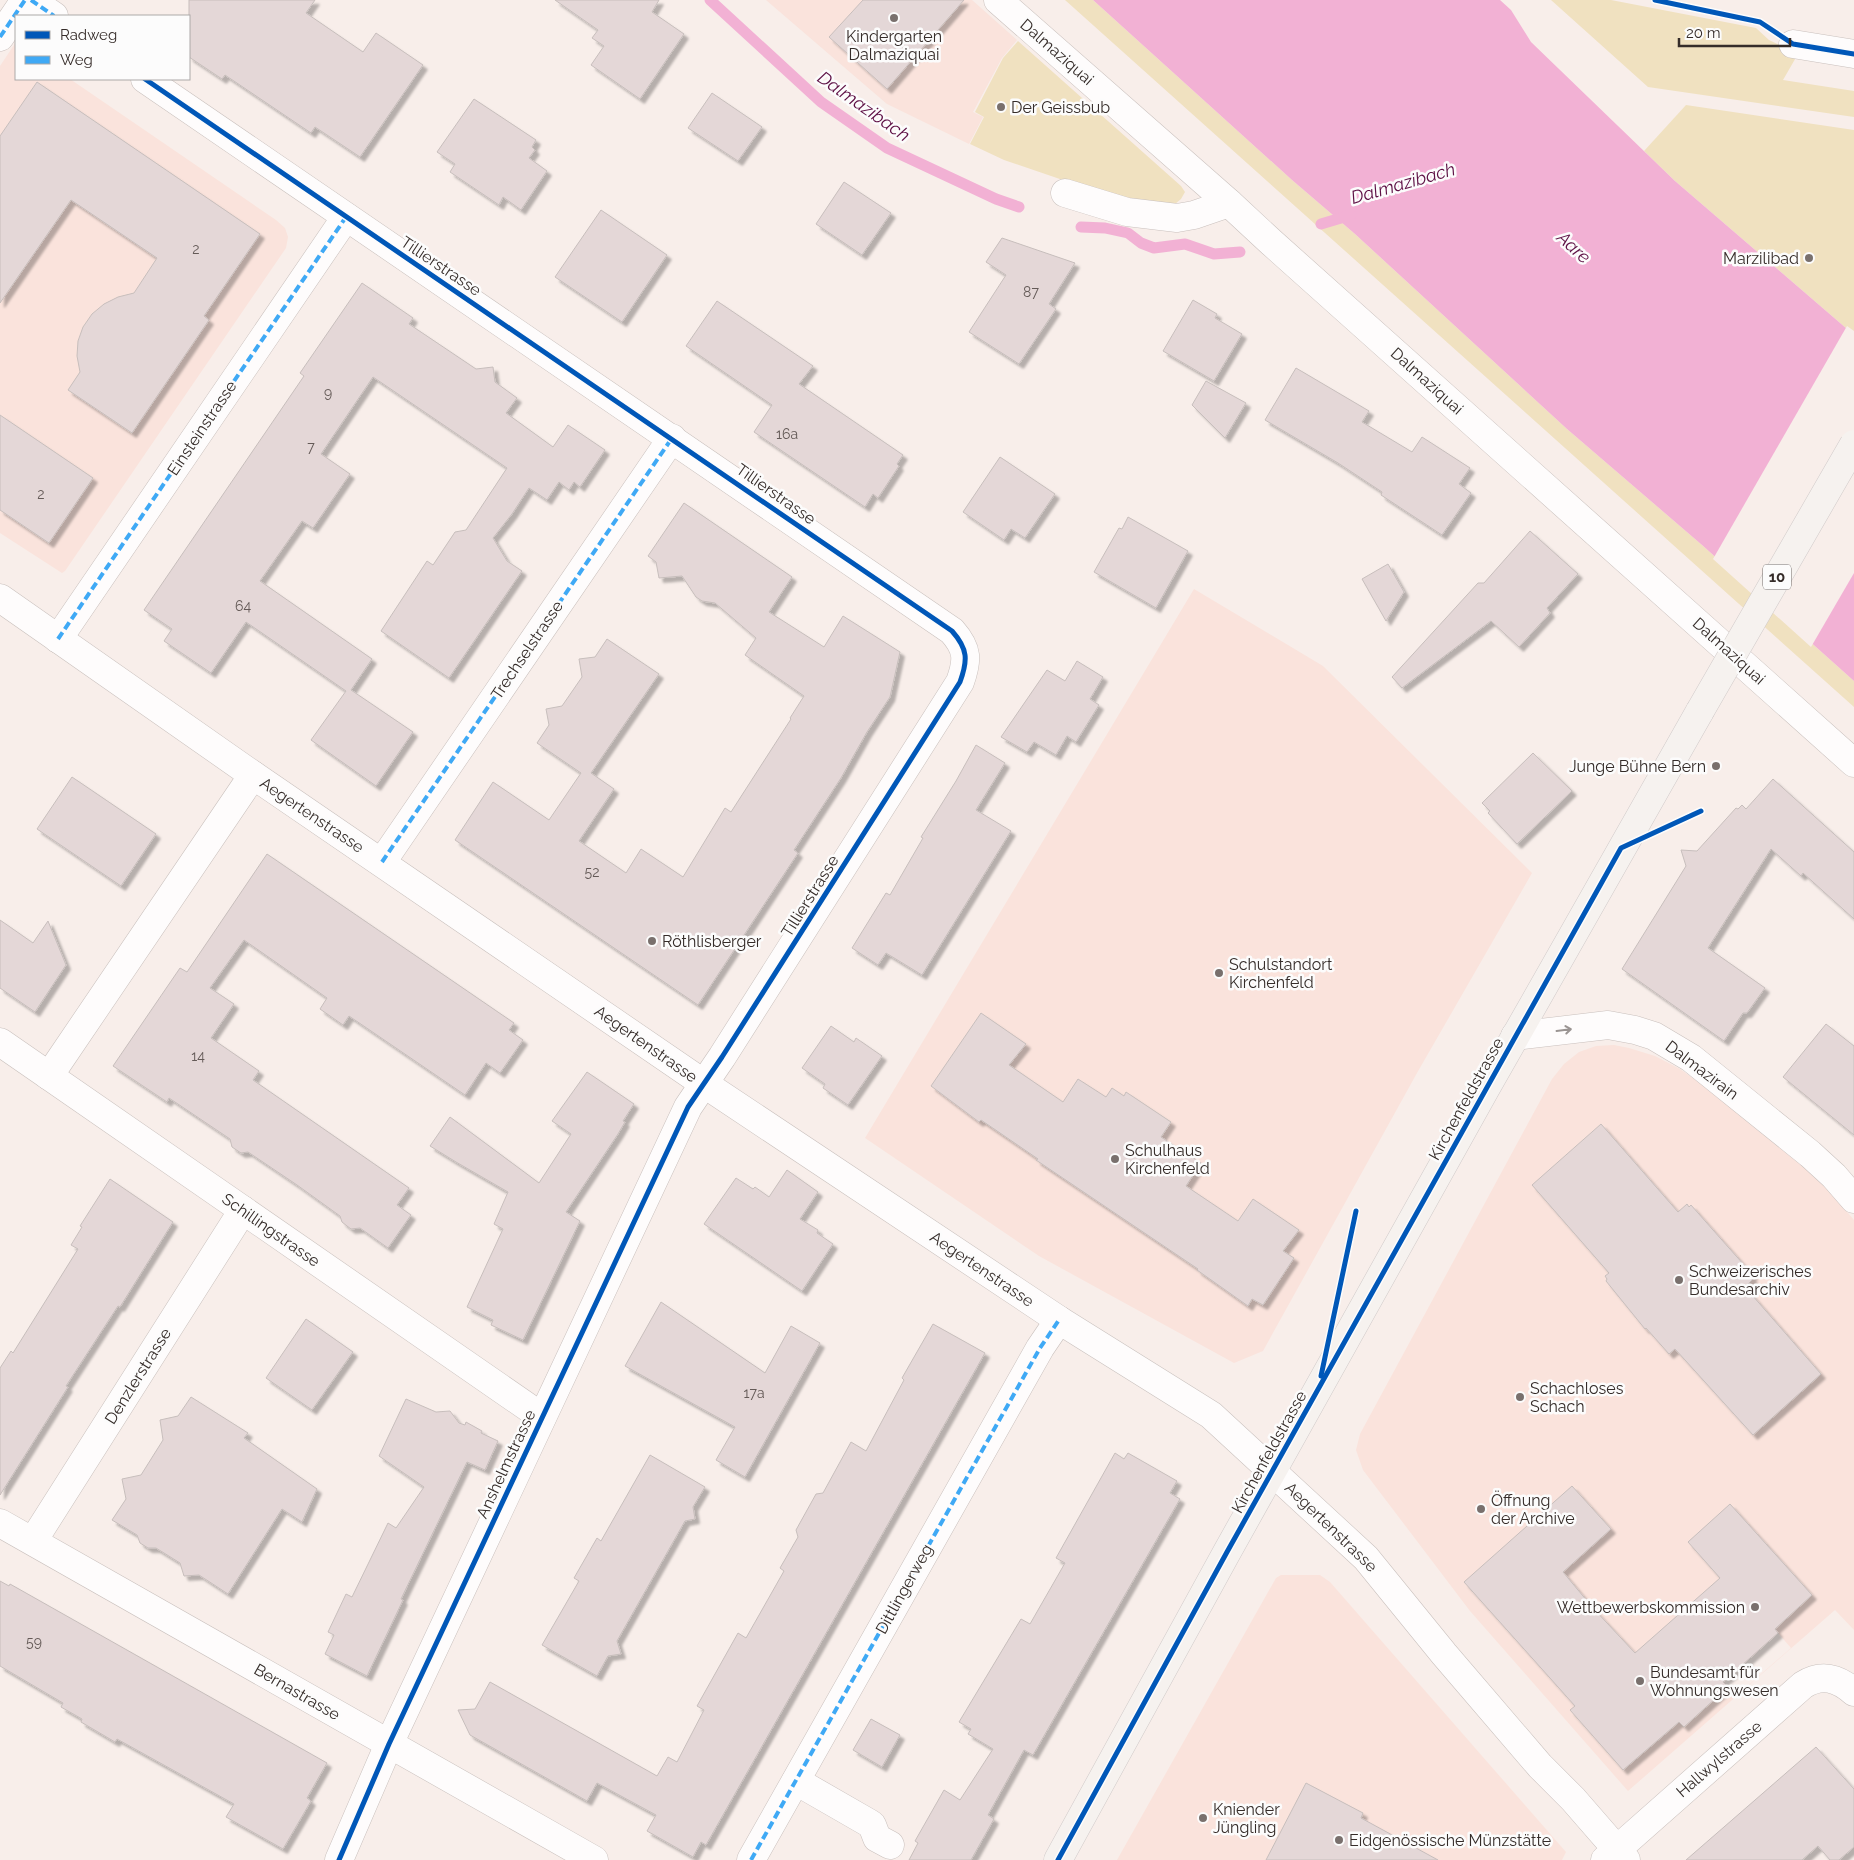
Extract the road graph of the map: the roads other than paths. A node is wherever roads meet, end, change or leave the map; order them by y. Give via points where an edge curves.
1 (25, 0) edge
2 (31, 0) edge
3 (998, 0) edge
4 (53, 15) edge
5 (0, 37) edge
6 (1792, 44) dead end
7 (1854, 54) edge
8 (146, 80) edge
9 (1064, 193) dead end
10 (1229, 203) junction
11 (346, 217) junction
12 (672, 438) junction
13 (1854, 444) edge
14 (0, 598) edge
15 (58, 639) junction
16 (1854, 763) edge
17 (253, 775) junction
18 (382, 862) junction
19 (1515, 1036) junction
20 (0, 1042) edge
21 (49, 1076) junction
22 (704, 1083) junction
23 (1854, 1198) edge
24 (243, 1210) junction
25 (1059, 1320) junction
26 (542, 1417) junction
27 (1273, 1470) junction
28 (0, 1522) edge
29 (33, 1542) junction
30 (1848, 1687) edge
31 (389, 1744) junction
32 (796, 1781) junction
33 (890, 1846) dead end
34 (1616, 1856) edge
35 (339, 1860) edge
36 (594, 1860) edge
37 (751, 1860) edge
38 (1058, 1860) edge

1 - 5 street
2 - 4 street
3 - 10 street, Dalmaziquai
6 - 7 street
8 - 11 street, Tillierstrasse
9 - 10 street via 1127,212 1177,218
10 - 16 street, Dalmaziquai
11 - 12 street, Tillierstrasse
11 - 15 street, Einsteinstrasse
12 - 18 street, Trechselstrasse
12 - 22 street, Tillierstrasse via 952,631 965,652 966,666 950,699
13 - 19 main road, Kirchenfeldstrasse / 10, bridge
14 - 15 street, Aegertenstrasse
15 - 17 street, Aegertenstrasse
17 - 18 street, Aegertenstrasse
17 - 21 street, Aegertenstrasse
18 - 22 street, Aegertenstrasse
19 -> 23 street, Dalmazirain via 1596,1025 1619,1026 1646,1033 1691,1058 1810,1154
19 - 27 main road, Kirchenfeldstrasse / 10
20 - 21 street, Schillingstrasse
21 - 24 street, Schillingstrasse
22 - 25 street, Aegertenstrasse
22 - 26 street, Anshelmstrasse via 688,1107
24 - 26 street, Schillingstrasse
24 - 29 street, Denzlerstrasse
25 - 27 street, Aegertenstrasse via 1211,1415
25 - 32 street, Dittlingerweg via 1040,1348
26 - 31 street, Anshelmstrasse
27 - 34 street, Aegertenstrasse via 1366,1558 1540,1766 1573,1798
27 - 38 main road, Kirchenfeldstrasse / 10
28 - 29 street, Bernastrasse
29 - 31 street, Bernastrasse
30 - 34 street, Hallwylstrasse via 1822,1677 1803,1685
31 - 35 street, Anshelmstrasse
31 - 36 street, Bernastrasse
32 - 33 street via 872,1825 877,1838
32 - 37 street, Dittlingerweg

